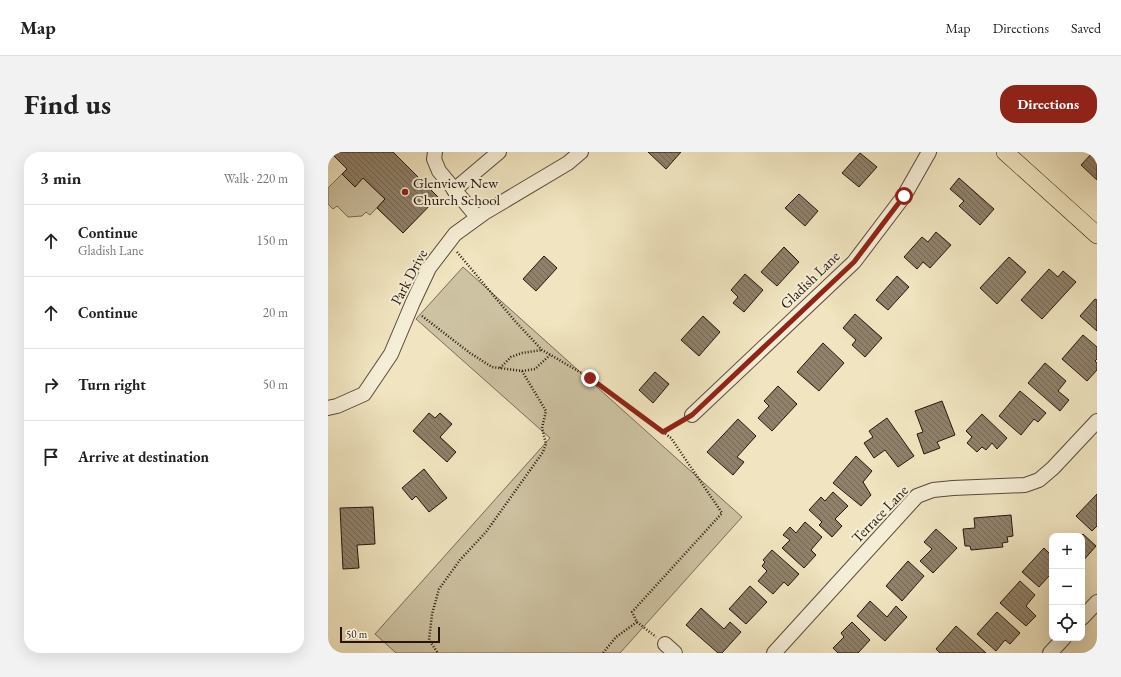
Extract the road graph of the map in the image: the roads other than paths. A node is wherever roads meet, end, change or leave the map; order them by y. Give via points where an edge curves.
1 (499, 152) edge
2 (582, 152) edge
3 (930, 152) edge
4 (1006, 152) edge
5 (436, 154) edge
6 (454, 190) junction
7 (477, 217) junction
8 (1097, 235) edge
9 (328, 408) edge
10 (692, 415) road end
11 (1097, 420) edge
12 (1097, 602) edge
13 (1085, 615) edge
14 (1061, 641) edge
15 (774, 653) edge
16 (1050, 653) edge

1 - 6 street
2 - 7 street, Park Drive
3 - 10 street, Gladish Lane via 904,196 854,262
4 - 8 main road
5 - 6 street via 438,171
6 - 7 street
7 - 9 street, Park Drive via 455,234 429,268 390,354 364,394
11 - 15 street, Terrace Lane via 1040,480 1025,485 933,490 917,496
12 - 13 street
14 - 16 street

